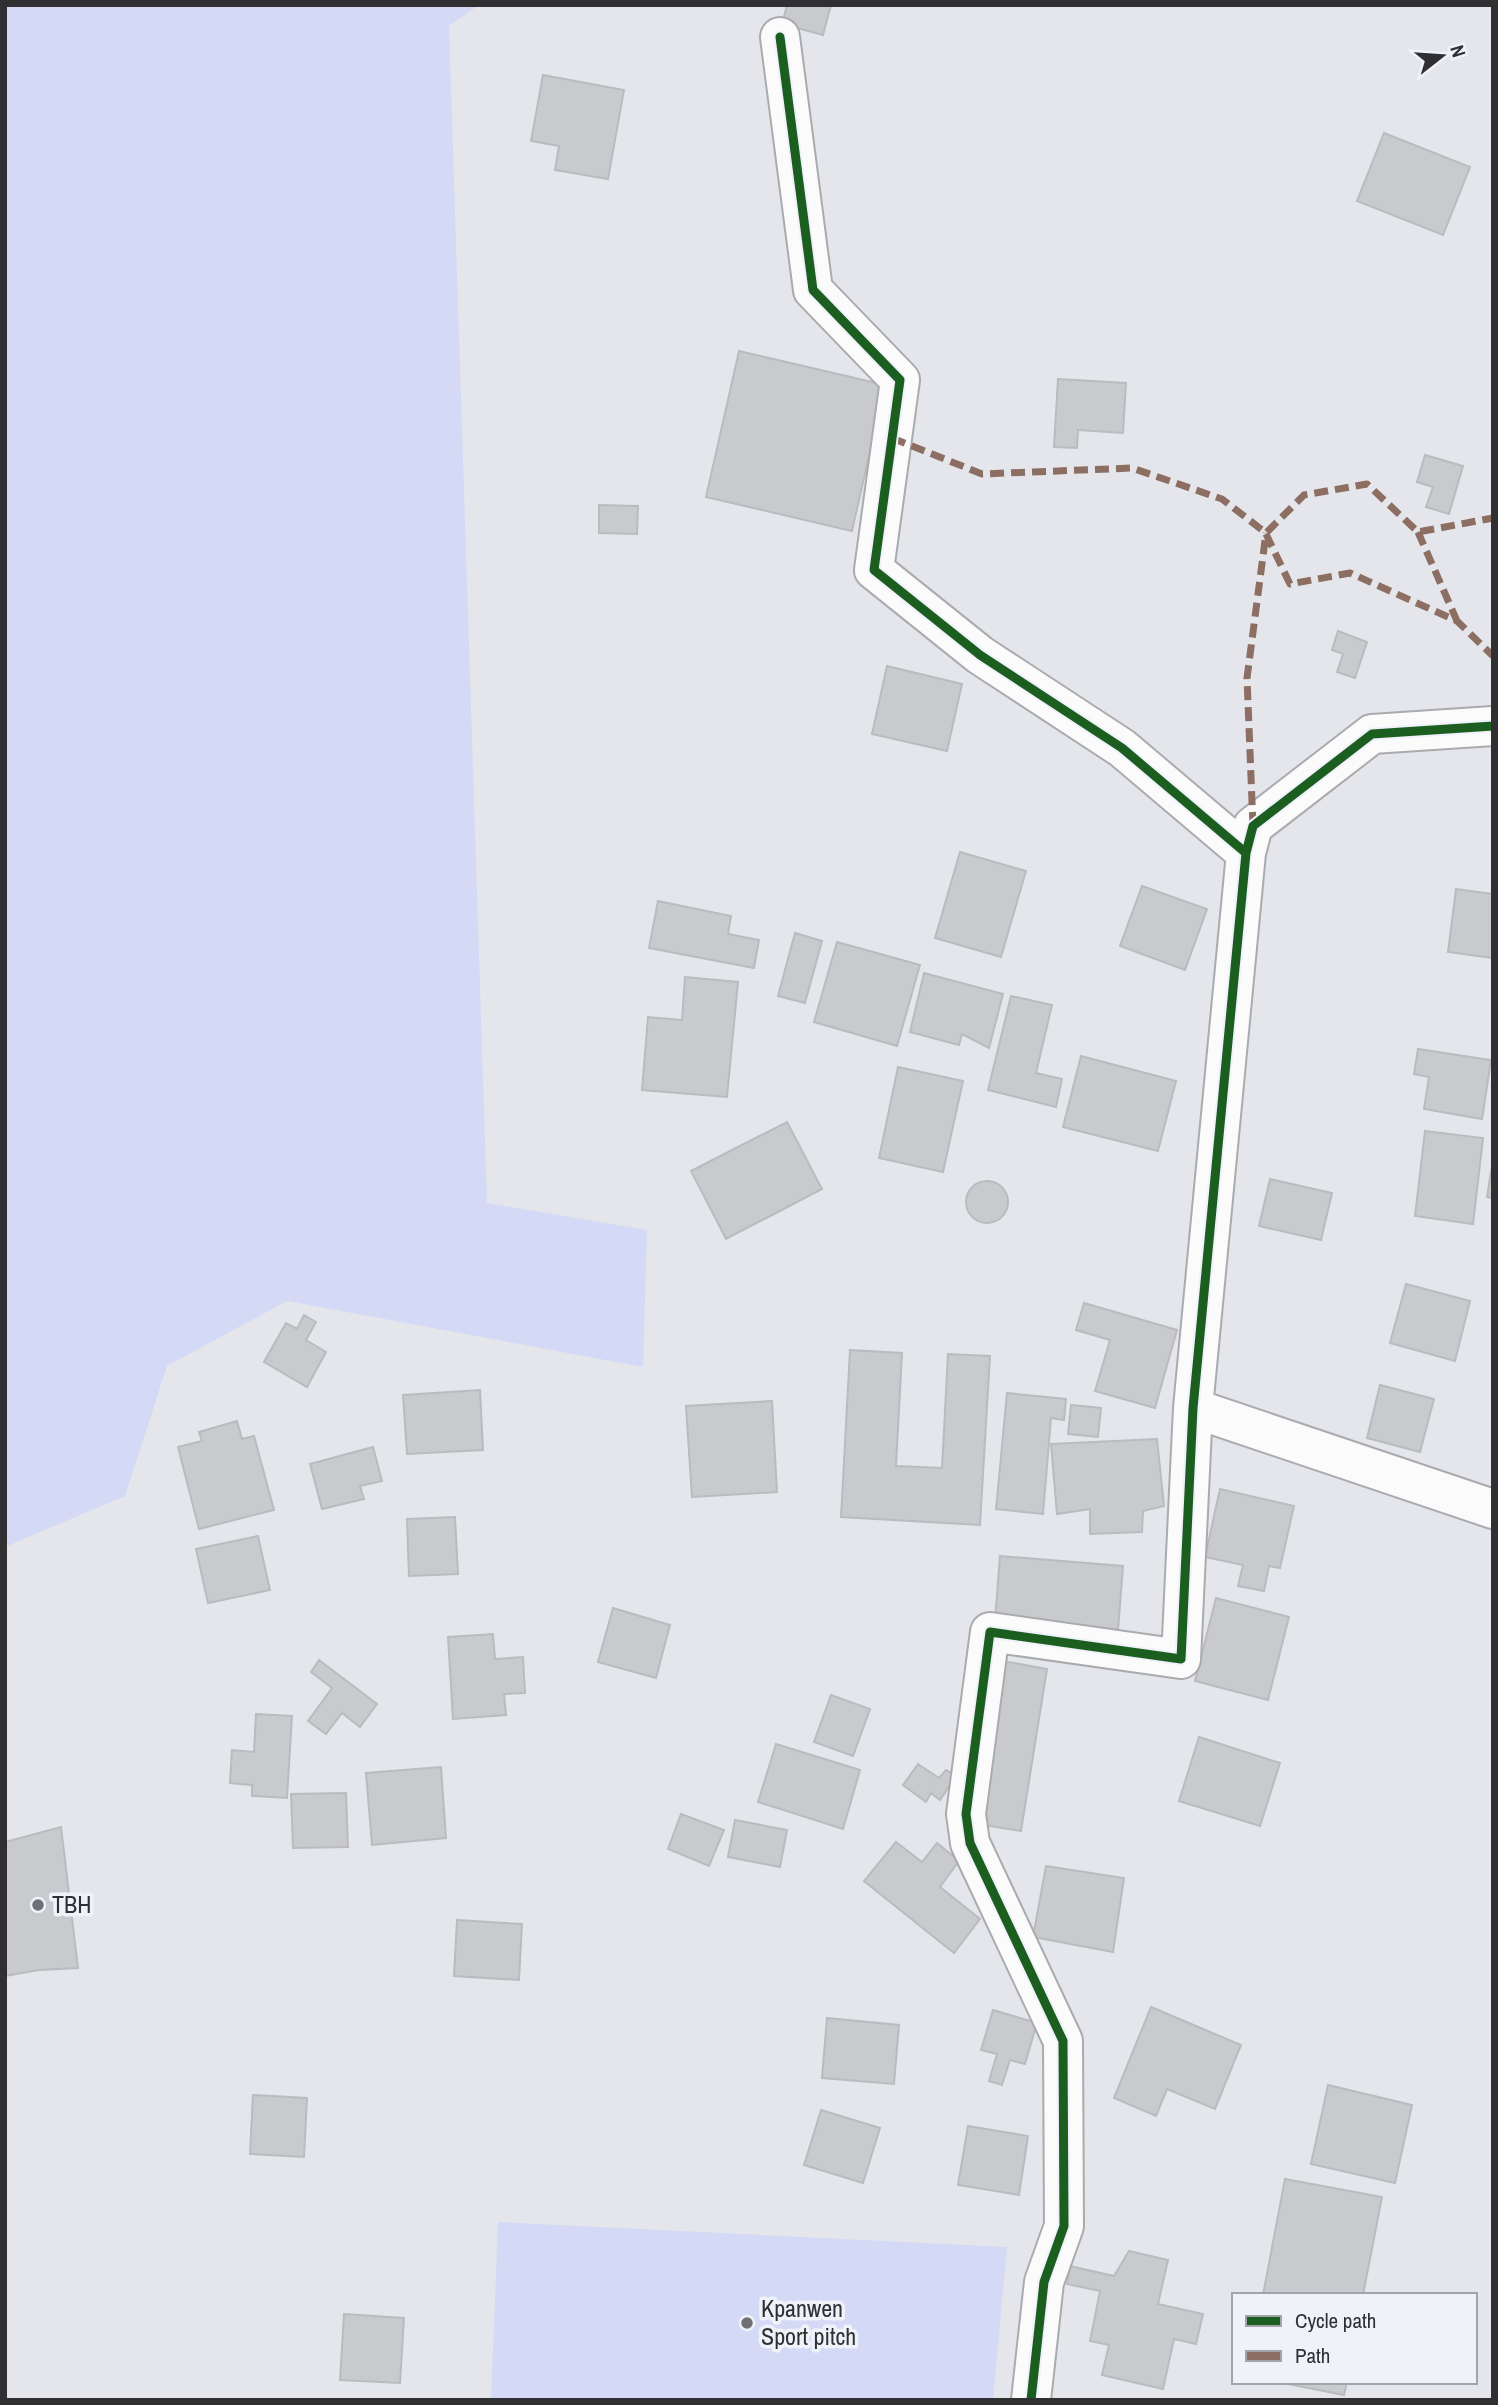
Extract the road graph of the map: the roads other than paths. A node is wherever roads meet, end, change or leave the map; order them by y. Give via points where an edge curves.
1 (779, 37) dead end
2 (1493, 726) edge
3 (1246, 853) junction
4 (1193, 1408) junction
5 (1493, 1509) edge
6 (1031, 2400) edge

1 - 3 street via 813,290 900,380 874,570 980,655 1122,748
2 - 3 street via 1372,734 1253,826
3 - 4 street
4 - 5 street
4 - 6 street via 1181,1659 990,1632 966,1814 970,1843 1063,2041 1064,2226 1044,2282

